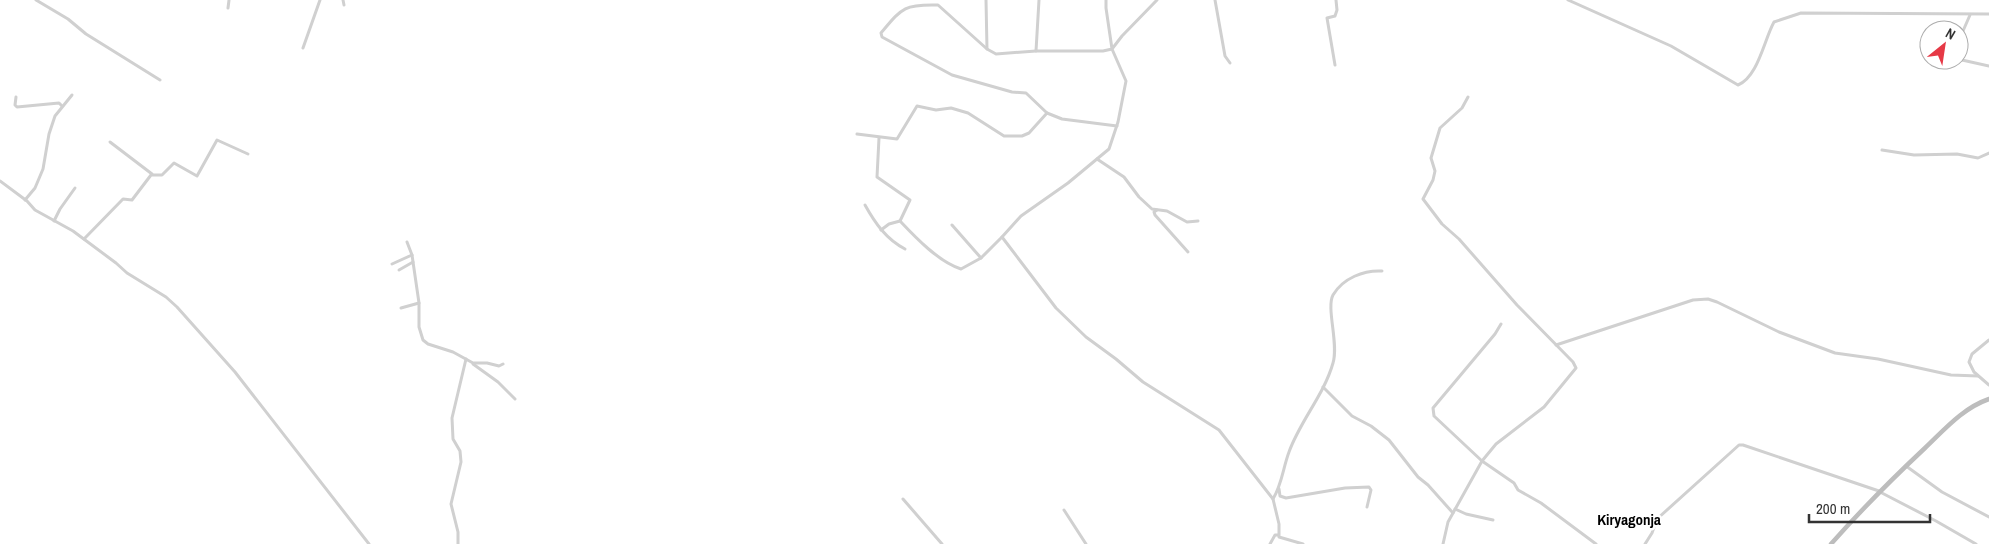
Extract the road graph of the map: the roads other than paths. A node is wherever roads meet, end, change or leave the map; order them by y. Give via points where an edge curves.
1 (36, 0) edge
2 (229, 0) edge
3 (320, 0) edge
4 (342, 0) edge
5 (986, 0) edge
6 (1039, 0) edge
7 (1106, 0) edge
8 (1157, 0) edge
9 (1215, 0) edge
10 (1336, 0) edge
11 (1568, 0) edge
12 (344, 5) dead end
13 (228, 8) dead end
14 (1989, 14) edge
15 (1970, 15) junction
16 (1968, 20) edge
17 (303, 48) dead end
18 (987, 49) junction
19 (1112, 49) junction
20 (1036, 51) junction
21 (1969, 62) edge
22 (1230, 63) dead end
23 (1335, 65) dead end
24 (1989, 66) edge
25 (160, 80) dead end
26 (72, 95) dead end
27 (16, 97) dead end
28 (1468, 97) dead end
29 (62, 106) junction
30 (1047, 113) junction
31 (1117, 126) junction
32 (857, 134) dead end
33 (879, 138) junction
34 (110, 142) dead end
35 (1882, 150) dead end
36 (1989, 153) edge
37 (248, 154) dead end
38 (1097, 159) junction
39 (153, 175) junction
40 (0, 181) edge
41 (75, 188) dead end
42 (25, 200) junction
43 (865, 205) dead end
44 (1157, 210) junction
45 (54, 221) junction
46 (900, 221) junction
47 (1198, 221) dead end
48 (952, 225) dead end
49 (881, 230) junction
50 (1002, 237) junction
51 (84, 239) junction
52 (407, 242) dead end
53 (905, 249) dead end
54 (1188, 252) dead end
55 (412, 254) junction
56 (981, 258) junction
57 (413, 262) junction
58 (392, 264) dead end
59 (399, 270) dead end
60 (1382, 271) dead end
61 (419, 303) junction
62 (401, 308) dead end
63 (1501, 324) dead end
64 (1989, 340) edge
65 (1556, 345) junction
66 (466, 359) junction
67 (473, 363) junction
68 (503, 364) dead end
69 (1978, 376) junction
70 (1989, 385) edge
71 (1323, 387) junction
72 (515, 399) dead end
73 (1989, 399) edge
74 (1482, 461) junction
75 (1906, 466) junction
76 (1279, 489) junction
77 (1879, 491) junction
78 (903, 499) dead end
79 (1273, 499) junction
80 (1367, 507) dead end
81 (1455, 508) junction
82 (1064, 510) dead end
83 (1453, 513) junction
84 (1989, 517) edge
85 (1493, 520) dead end
86 (1278, 535) junction
87 (369, 544) edge
88 (458, 544) edge
89 (942, 544) edge
90 (1086, 544) edge
91 (1270, 544) edge
92 (1303, 544) edge
93 (1443, 544) edge
94 (1596, 544) edge
95 (1645, 544) edge
96 (1831, 544) edge
97 (1976, 544) edge

1 - 25 street
2 - 13 street
3 - 17 street
4 - 12 street
5 - 18 street
6 - 20 street
7 - 19 street
8 - 19 street
9 - 22 street via 1225,56
10 - 23 street via 1335,16 1328,18
11 - 15 street via 1671,46 1738,85 1751,74 1774,22 1801,13
14 - 15 street
15 - 16 street
18 - 20 street via 996,54
18 - 30 street via 938,5 901,10 881,33 882,37 952,75 1026,93
19 - 20 street
19 - 31 street via 1126,81
21 - 24 street
26 - 29 street
27 - 29 street via 17,107 59,103
28 - 65 street via 1462,108 1440,128 1431,158 1436,171 1422,198 1442,224
29 - 42 street via 51,126 44,170
30 - 31 street via 1062,119
30 - 33 street via 1029,133 1004,136 968,113 951,108 936,110 917,106 897,139
31 - 38 street via 1109,149
32 - 33 street
33 - 46 street via 877,177 910,200
34 - 39 street
35 - 36 street via 1978,158
37 - 39 street via 217,140 197,176 174,162 162,175
38 - 44 street via 1124,177 1139,197 1152,210
38 - 50 street via 1021,216
39 - 51 street via 132,200 123,199
40 - 42 street
41 - 45 street
42 - 45 street
43 - 49 street
44 - 47 street via 1167,211 1187,222
44 - 54 street via 1155,215
45 - 51 street
46 - 49 street
46 - 56 street via 916,238 954,267 962,269
48 - 56 street
49 - 53 street via 892,242
50 - 56 street
50 - 79 street via 1068,321 1143,382 1219,430
51 - 87 street via 126,273 178,308 235,372
52 - 55 street
55 - 57 street
55 - 58 street
57 - 59 street
57 - 61 street
60 - 71 street via 1353,277 1332,296 1334,363
61 - 62 street
61 - 66 street via 423,340
63 - 74 street via 1432,410 1436,418
64 - 69 street via 1969,357 1970,366
65 - 69 street via 1693,300 1708,299 1779,332 1835,353 1951,375
65 - 74 street via 1575,365 1575,371 1544,407 1496,444
66 - 67 street
66 - 88 street via 452,418 453,440 460,451 461,462 451,504
67 - 68 street
67 - 72 street
69 - 70 street
71 - 76 street via 1289,452
71 - 83 street via 1352,416 1390,440 1418,477
73 - 75 street via 1975,404 1959,416
74 - 81 street
74 - 94 street
75 - 77 street
75 - 84 street via 1945,494
76 - 79 street
76 - 80 street via 1280,496 1286,498 1369,487
77 - 95 street via 1739,445 1657,519
77 - 96 street
77 - 97 street
78 - 89 street
79 - 86 street via 1279,524
81 - 83 street
81 - 85 street
82 - 90 street
83 - 93 street
86 - 91 street
86 - 92 street

